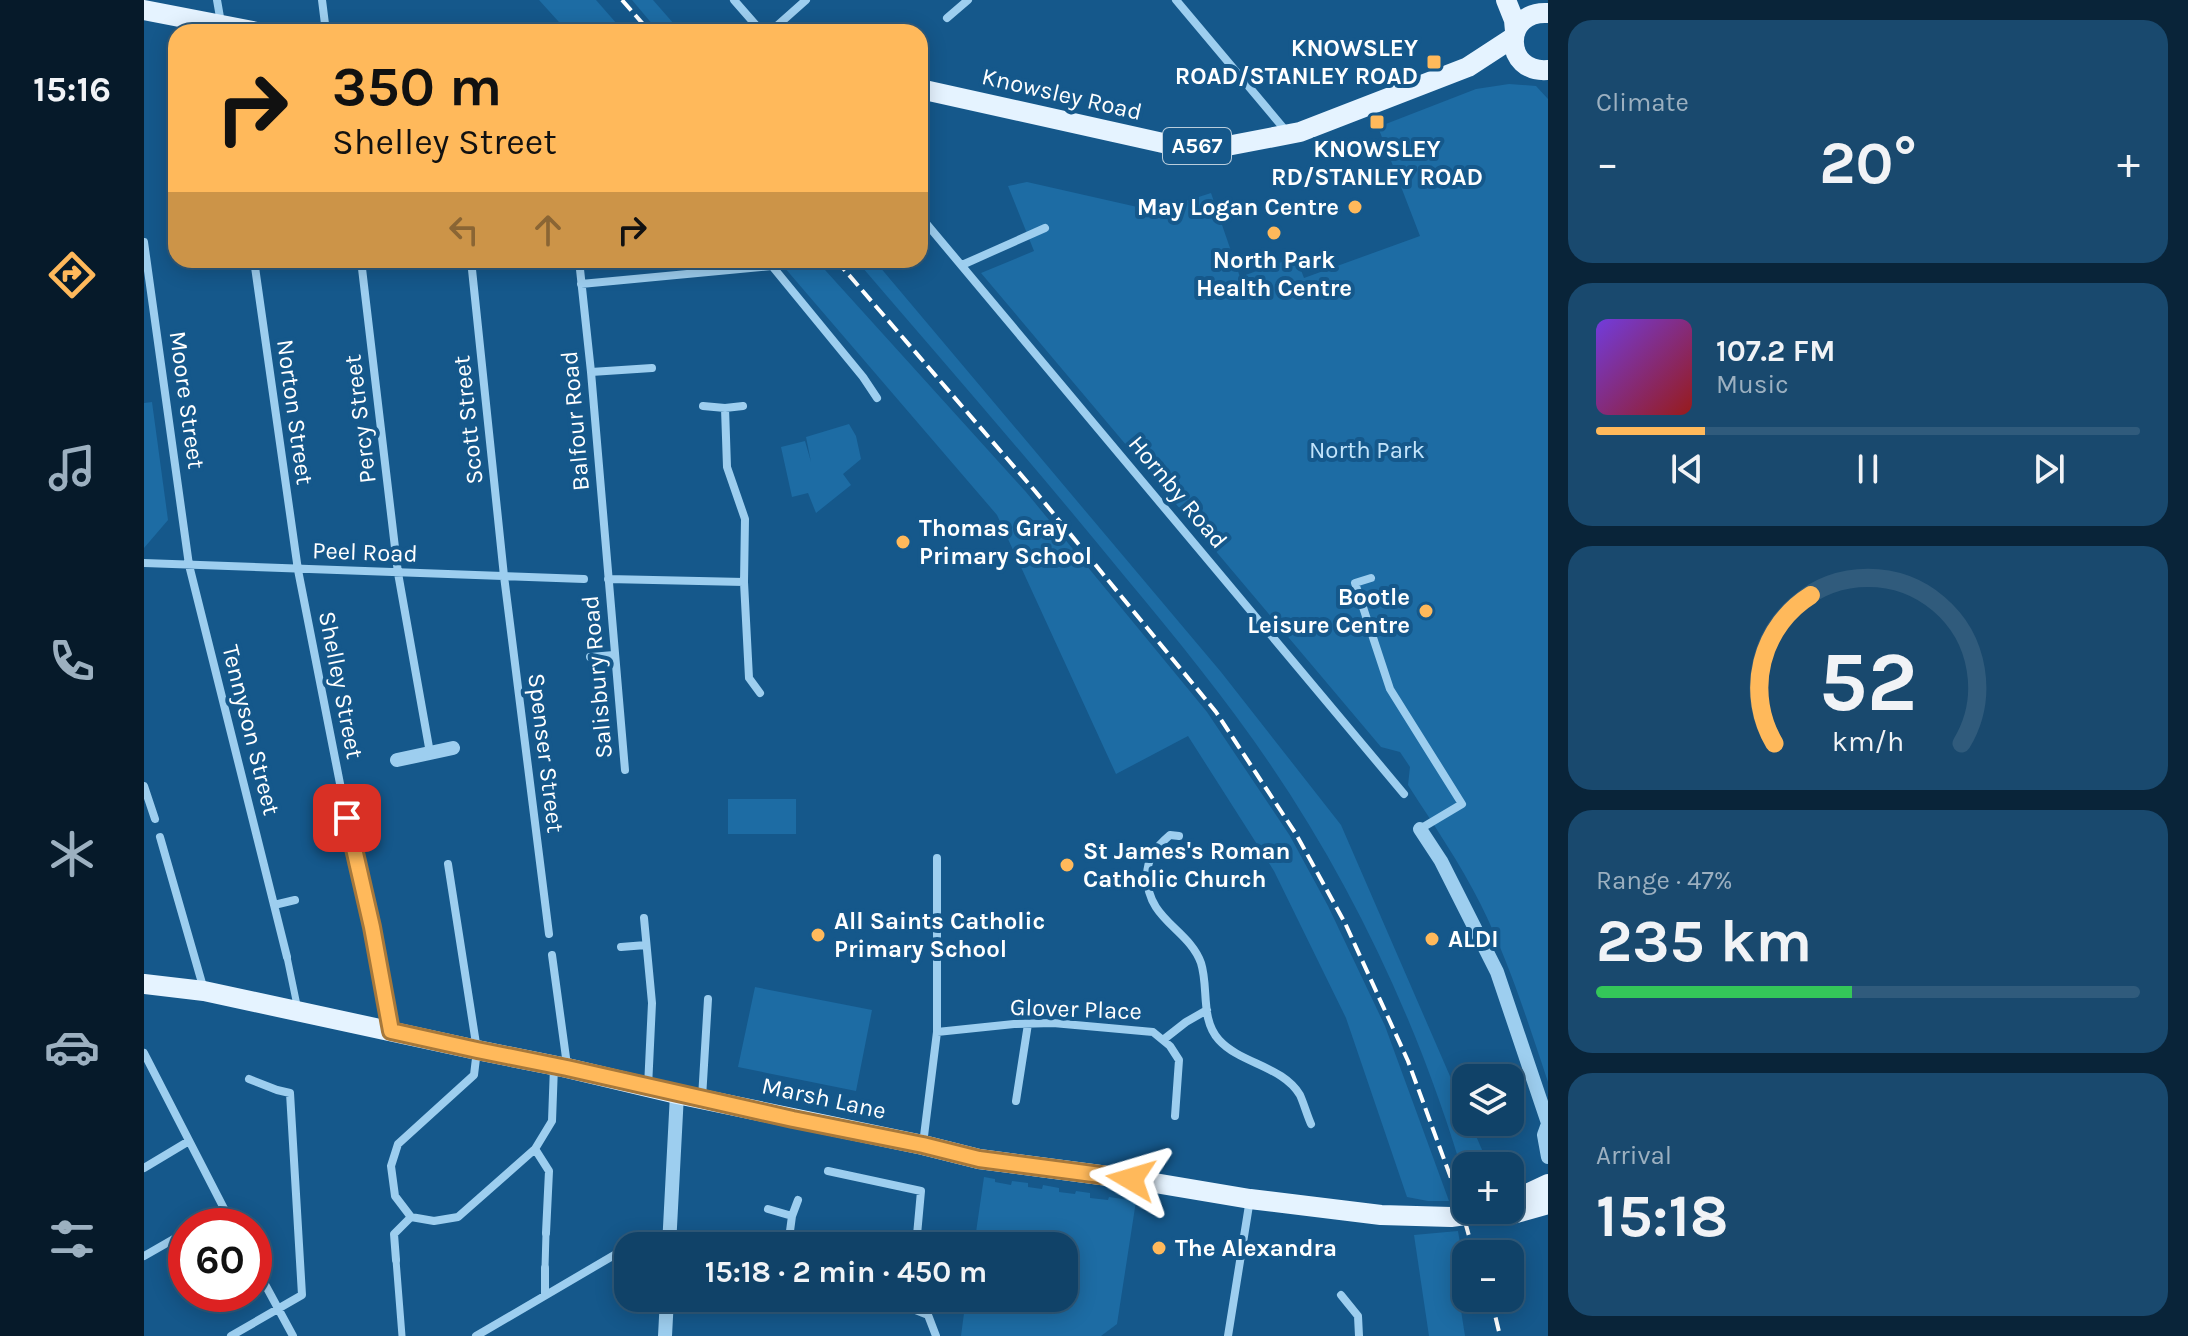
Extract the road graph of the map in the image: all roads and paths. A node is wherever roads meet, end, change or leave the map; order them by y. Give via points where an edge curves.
1 (217, 0) edge
2 (322, 0) edge
3 (734, 0) edge
4 (806, 0) edge
5 (968, 0) edge
6 (1176, 0) edge
7 (1506, 0) edge
8 (1540, 8) edge
9 (144, 10) edge
10 (947, 18) dead end
11 (204, 24) edge
12 (220, 24) edge
13 (325, 24) edge
14 (755, 24) edge
15 (779, 24) edge
16 (1514, 34) junction
17 (1468, 67) junction
18 (1541, 71) edge
19 (928, 91) edge
20 (1289, 135) junction
21 (928, 225) edge
22 (1045, 228) dead end
23 (144, 242) edge
24 (962, 265) junction
25 (255, 268) edge
26 (362, 268) edge
27 (472, 268) edge
28 (580, 268) edge
29 (751, 268) edge
30 (774, 268) edge
31 (581, 284) junction
32 (652, 368) dead end
33 (591, 372) junction
34 (877, 398) dead end
35 (703, 406) dead end
36 (743, 406) dead end
37 (725, 408) junction
38 (144, 563) edge
39 (189, 565) junction
40 (298, 570) junction
41 (398, 573) junction
42 (504, 576) junction
43 (1371, 578) dead end
44 (584, 579) dead end
45 (608, 579) junction
46 (744, 582) junction
47 (614, 655) junction
48 (590, 657) dead end
49 (760, 693) dead end
50 (453, 748) dead end
51 (430, 753) junction
52 (397, 760) dead end
53 (625, 770) dead end
54 (144, 786) edge
55 (1404, 794) dead end
56 (155, 819) dead end
57 (1420, 829) joint
58 (1179, 836) dead end
59 (160, 837) dead end
60 (937, 858) dead end
61 (448, 864) dead end
62 (295, 900) dead end
63 (274, 905) junction
64 (644, 918) dead end
65 (549, 934) dead end
66 (646, 945) junction
67 (621, 947) dead end
68 (552, 955) dead end
69 (287, 957) joint
70 (144, 984) edge
71 (204, 991) junction
72 (708, 999) dead end
73 (1207, 1010) junction
74 (298, 1011) junction
75 (1028, 1024) junction
76 (391, 1031) junction
77 (937, 1032) junction
78 (1163, 1040) junction
79 (477, 1050) junction
80 (144, 1053) edge
81 (560, 1066) junction
82 (249, 1079) dead end
83 (648, 1087) junction
84 (677, 1094) junction
85 (701, 1099) junction
86 (1016, 1101) dead end
87 (1175, 1116) dead end
88 (1548, 1123) edge
89 (1311, 1124) dead end
90 (189, 1141) junction
91 (923, 1145) junction
92 (535, 1149) junction
93 (1548, 1157) edge
94 (144, 1168) edge
95 (828, 1171) dead end
96 (1548, 1184) edge
97 (1524, 1195) edge
98 (1250, 1199) junction
99 (798, 1200) dead end
100 (1548, 1204) edge
101 (224, 1208) edge
102 (768, 1209) dead end
103 (1524, 1211) edge
104 (792, 1216) junction
105 (411, 1217) junction
106 (1452, 1217) edge
107 (670, 1232) edge
108 (790, 1232) edge
109 (918, 1232) edge
110 (546, 1233) joint
111 (168, 1242) edge
112 (614, 1254) edge
113 (144, 1256) edge
114 (396, 1260) joint
115 (545, 1268) joint
116 (545, 1295) junction
117 (1341, 1295) dead end
118 (272, 1296) edge
119 (279, 1309) junction
120 (666, 1312) edge
121 (923, 1312) edge
122 (231, 1336) edge
123 (293, 1336) edge
124 (402, 1336) edge
125 (476, 1336) edge
126 (665, 1336) edge
127 (936, 1336) edge
128 (1228, 1336) edge
129 (1359, 1336) edge

1 - 12 street
2 - 13 street
3 - 14 street
4 - 15 street
5 - 10 street
6 - 20 street
7 - 16 main road
8 - 16 main road, Knowsley Road
9 - 11 main road
16 - 17 main road, Knowsley Road
16 - 18 main road via 1516,52
17 - 18 main road, Knowsley Road
17 - 20 main road, Knowsley Road / A567
19 - 20 main road, Knowsley Road / A567 via 1163,143 1227,146
21 - 24 street, Hornby Road
22 - 24 street
23 - 39 street, Moore Street
24 - 55 street, Hornby Road
25 - 40 street, Norton Street
26 - 41 street, Percy Street
27 - 42 street, Scott Street
28 - 31 street, Balfour Road
29 - 31 street
30 - 34 street
31 - 33 street, Balfour Road
32 - 33 street
33 - 45 street, Balfour Road
35 - 37 street
36 - 37 street
37 - 46 street via 727,467 745,519
38 - 39 street, Peel Road
39 - 40 street, Peel Road
39 - 63 street, Tennyson Street
40 - 41 street, Peel Road
40 - 76 street, Shelley Street
41 - 42 street, Peel Road
41 - 51 street, Percy Street
42 - 44 street, Peel Road
42 - 65 street, Spenser Street
43 - 57 street via 1355,583 1390,689 1462,804
45 - 46 street
45 - 47 street, Salisbury Road
46 - 49 street via 749,678
47 - 48 street
47 - 53 street, Salisbury Road
50 - 51 street
51 - 52 street
54 - 56 street
57 - 88 street via 1497,972
58 - 73 street via 1170,835 1156,847 1147,866 1147,890 1201,963
59 - 71 street
60 - 77 street
61 - 79 street
62 - 63 street
63 - 69 street, Tennyson Street
64 - 66 street
66 - 67 street
66 - 83 street via 652,1003
68 - 81 street
69 - 74 street
70 - 71 main road, Marsh Lane
71 - 74 main road, Marsh Lane
72 - 85 street
73 - 78 street, Glover Place
73 - 89 street via 1219,1040 1299,1093
74 - 76 main road, Marsh Lane
75 - 77 street, Glover Place
75 - 78 street, Glover Place via 1153,1032
75 - 86 street
76 - 79 main road, Marsh Lane
77 - 91 street
78 - 87 street, Glover Place via 1179,1060
79 - 81 main road, Marsh Lane
79 - 105 street via 474,1075 398,1144 391,1166 395,1196
80 - 90 street
81 - 83 main road, Marsh Lane
81 - 92 street via 552,1121
82 - 119 street via 290,1093 302,1295
83 - 84 main road, Marsh Lane
84 - 85 main road, Marsh Lane
84 - 107 street
85 - 91 main road, Marsh Lane
88 - 93 street
90 - 94 street
90 - 101 street
91 - 98 main road, Marsh Lane via 979,1159
92 - 105 street via 458,1217
92 - 110 street via 549,1171
95 - 109 street via 921,1191
96 - 97 main road
98 - 106 main road, Marsh Lane
98 - 128 street
99 - 104 street
100 - 103 main road, Marsh Lane
102 - 104 street
104 - 108 street
105 - 114 street via 394,1234
110 - 115 street
111 - 113 street
112 - 116 street
114 - 124 street
115 - 116 street
116 - 125 street
117 - 129 street via 1358,1316
118 - 119 street
119 - 122 street
119 - 123 street
120 - 126 street
121 - 127 street

